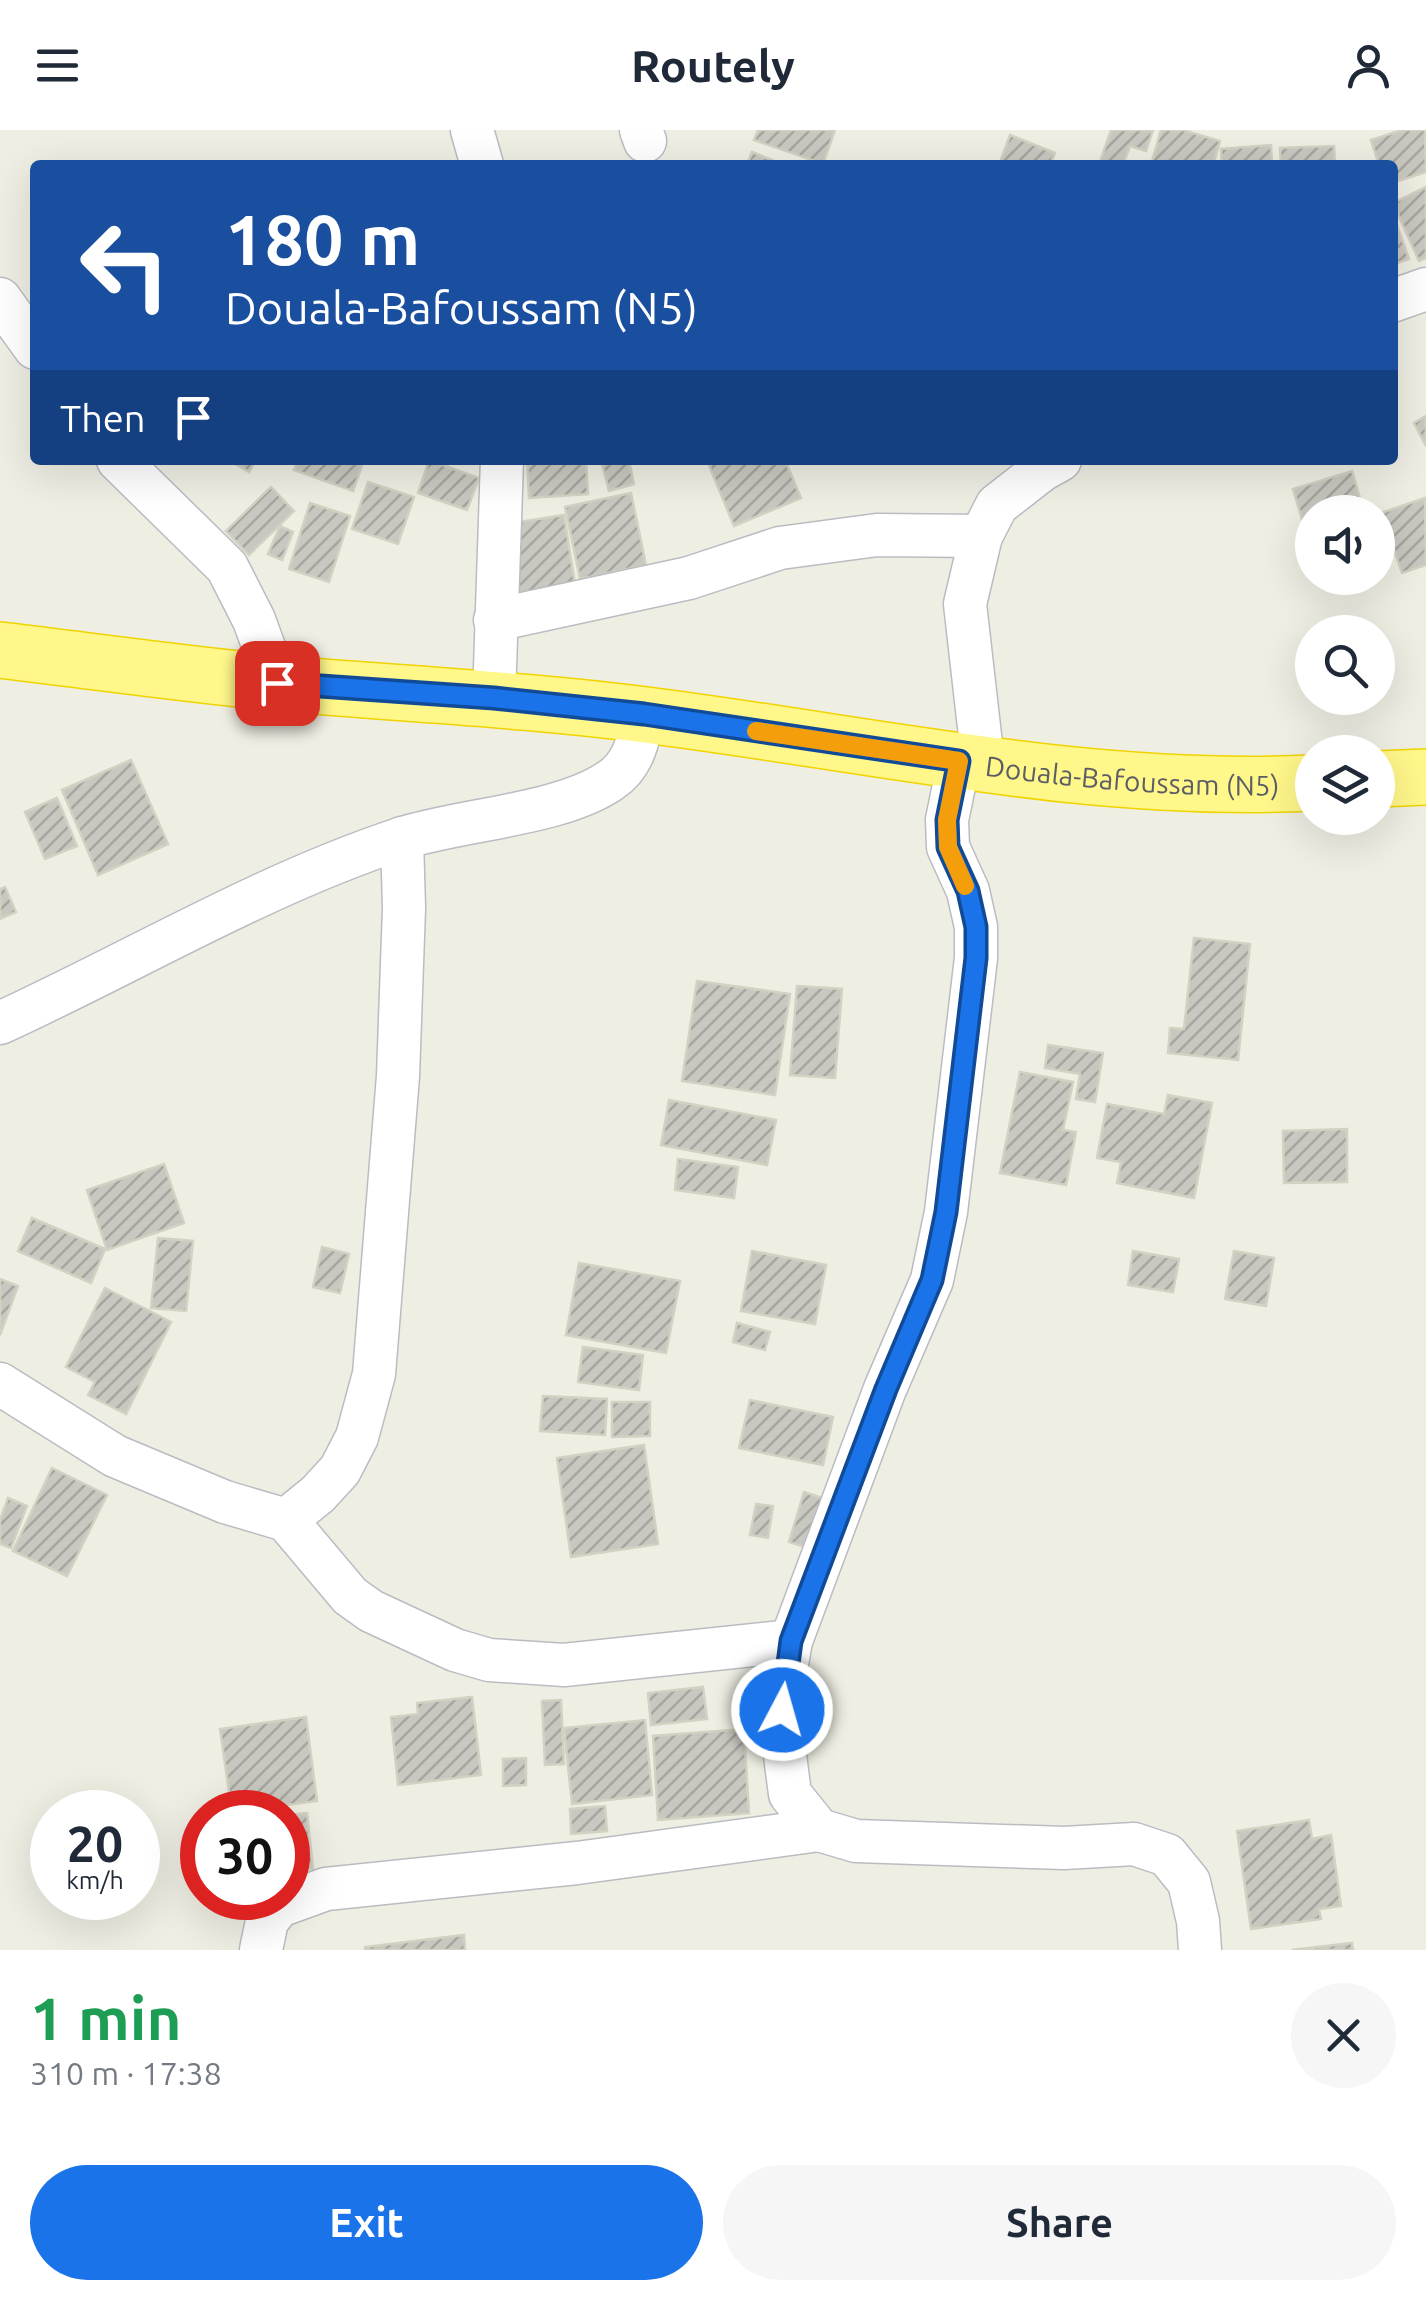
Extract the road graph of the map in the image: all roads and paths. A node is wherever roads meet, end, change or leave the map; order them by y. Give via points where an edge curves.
1 (472, 130) edge
2 (481, 160) edge
3 (1426, 289) edge
4 (0, 299) edge
5 (1398, 299) edge
6 (30, 341) edge
7 (123, 465) edge
8 (502, 465) edge
9 (1051, 465) edge
10 (981, 536) junction
11 (495, 620) junction
12 (0, 650) edge
13 (277, 683) junction
14 (494, 698) junction
15 (644, 714) junction
16 (971, 762) junction
17 (1426, 777) edge
18 (1395, 778) edge
19 (1295, 783) edge
20 (402, 838) junction
21 (0, 1022) edge
22 (0, 1384) edge
23 (286, 1520) junction
24 (791, 1641) junction
25 (819, 1830) junction
26 (261, 1950) edge
27 (1200, 1950) edge

1 - 2 street
3 - 5 street
4 - 6 street
7 - 13 street via 227,567
8 - 11 street
9 - 10 street via 996,505
10 - 11 street via 877,535 780,548 689,578
10 - 16 street via 965,604
11 - 14 street
12 - 13 highway, Douala-Bafoussam (N5)
13 - 14 highway, Douala-Bafoussam (N5)
14 - 15 highway, Douala-Bafoussam (N5)
15 - 16 highway, Douala-Bafoussam (N5)
15 - 20 street via 634,756 614,778 581,796
16 - 19 highway, Douala-Bafoussam (N5) via 1103,780
16 - 24 street via 947,820 948,847 976,927 976,958 946,1212 932,1280
17 - 18 highway
20 - 21 street via 299,878
20 - 23 street via 398,1076 374,1374 357,1437 340,1470
22 - 23 street via 115,1456
23 - 24 street via 371,1612 489,1660 564,1665
24 - 25 street via 782,1688 790,1794
25 - 26 street via 326,1889 280,1906 267,1921
25 - 27 street via 856,1841 912,1844 1134,1844 1166,1855 1189,1882

